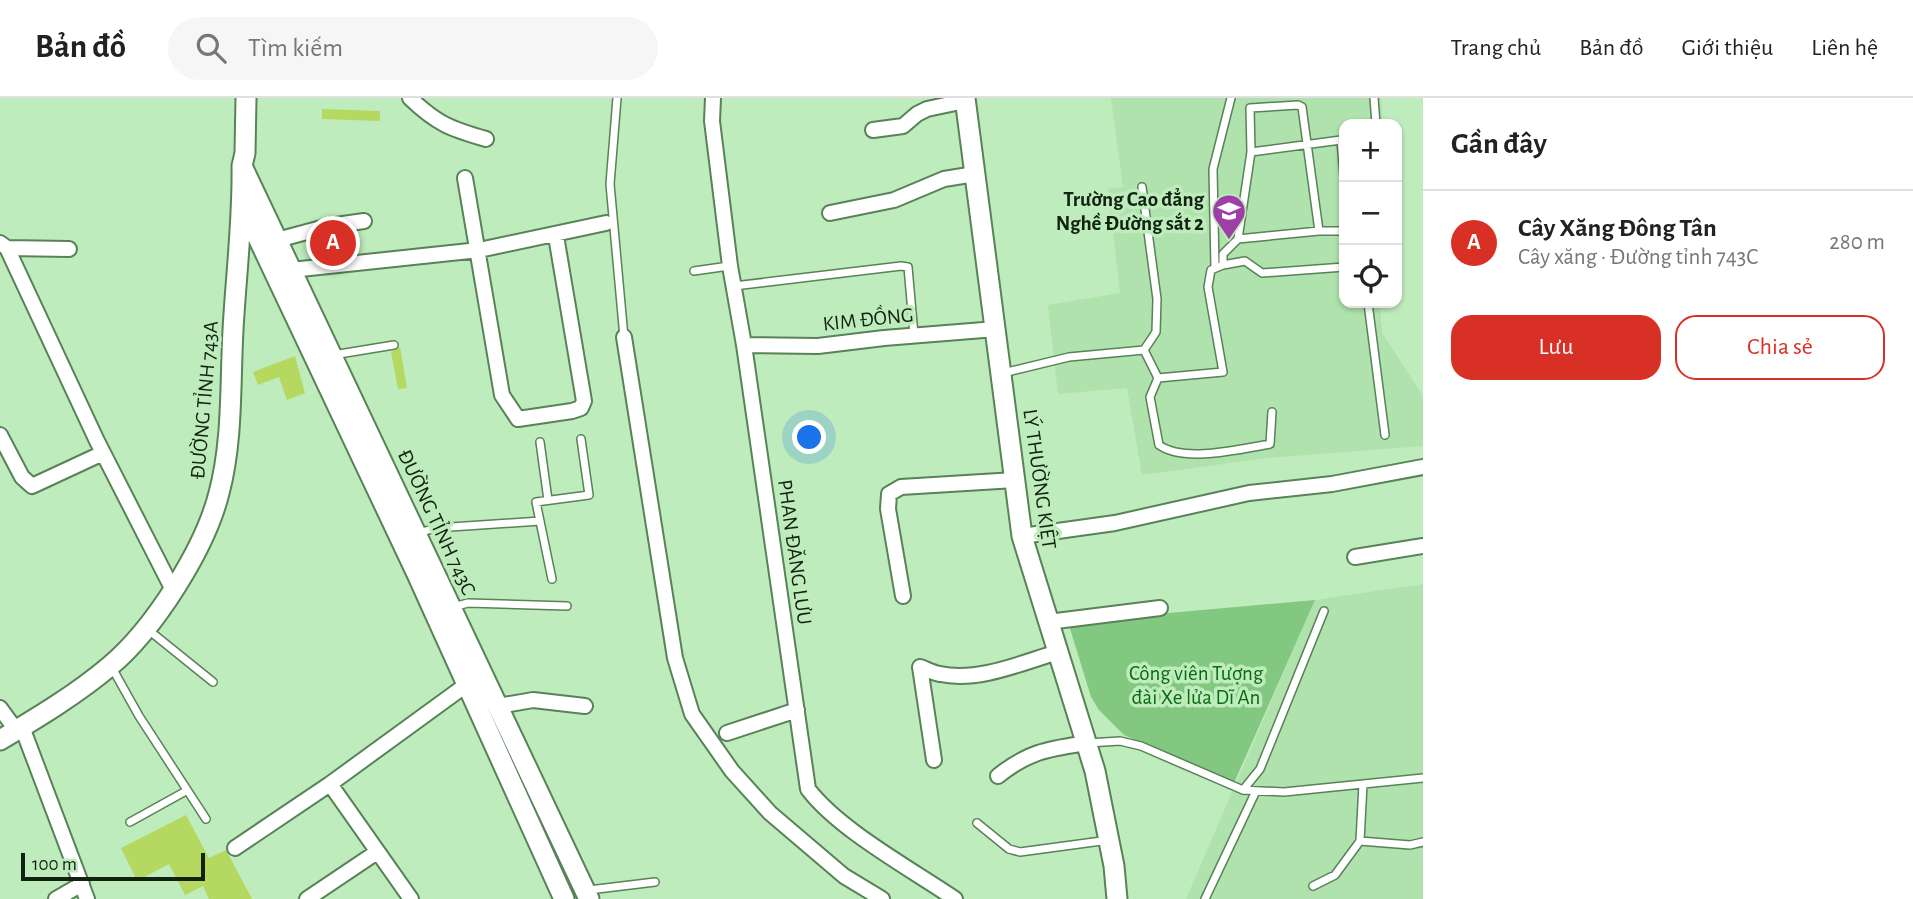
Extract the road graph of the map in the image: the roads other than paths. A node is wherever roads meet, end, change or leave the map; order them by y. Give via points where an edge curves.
1 (246, 98) edge
2 (410, 98) edge
3 (617, 98) edge
4 (713, 98) edge
5 (1231, 98) edge
6 (1374, 98) edge
7 (965, 100) edge
8 (1376, 119) edge
9 (873, 130) dead end
10 (486, 139) dead end
11 (1339, 140) edge
12 (1307, 144) junction
13 (1251, 152) junction
14 (242, 166) junction
15 (975, 174) junction
16 (465, 178) dead end
17 (1142, 187) dead end
18 (242, 204) junction
19 (830, 213) dead end
20 (364, 221) dead end
21 (606, 223) dead end
22 (1319, 231) junction
23 (1339, 231) edge
24 (556, 236) junction
25 (270, 237) junction
26 (1238, 239) junction
27 (4, 246) edge
28 (69, 249) dead end
29 (479, 250) junction
30 (237, 256) junction
31 (730, 266) junction
32 (1219, 266) junction
33 (1339, 267) edge
34 (292, 270) junction
35 (694, 271) dead end
36 (733, 286) junction
37 (1369, 308) edge
38 (996, 329) junction
39 (914, 335) junction
40 (624, 337) joint
41 (394, 345) dead end
42 (744, 345) junction
43 (1144, 350) junction
44 (332, 356) junction
45 (1002, 373) junction
46 (1158, 378) junction
47 (1272, 412) dead end
48 (0, 435) edge
49 (1385, 435) dead end
50 (581, 439) dead end
51 (540, 442) dead end
52 (103, 453) junction
53 (1423, 467) edge
54 (1015, 480) junction
55 (548, 500) junction
56 (540, 521) junction
57 (418, 533) junction
58 (1022, 536) junction
59 (1423, 546) edge
60 (1355, 557) dead end
61 (552, 579) dead end
62 (173, 590) junction
63 (903, 596) dead end
64 (567, 606) dead end
65 (452, 608) junction
66 (1160, 608) dead end
67 (1324, 611) dead end
68 (1048, 622) junction
69 (146, 627) junction
70 (1058, 652) junction
71 (111, 666) junction
72 (213, 681) dead end
73 (466, 685) junction
74 (498, 706) junction
75 (584, 706) dead end
76 (0, 708) edge
77 (797, 710) junction
78 (13, 732) edge
79 (727, 733) dead end
80 (1087, 743) junction
81 (934, 760) dead end
82 (998, 776) dead end
83 (1423, 778) edge
84 (330, 784) junction
85 (1363, 784) junction
86 (1242, 790) junction
87 (1256, 790) junction
88 (186, 791) junction
89 (206, 820) dead end
90 (130, 822) dead end
91 (977, 823) dead end
92 (1109, 840) junction
93 (1360, 841) junction
94 (1423, 842) edge
95 (235, 848) dead end
96 (377, 852) junction
97 (655, 882) dead end
98 (82, 884) junction
99 (1313, 886) dead end
100 (587, 895) edge
101 (56, 899) edge
102 (87, 899) edge
103 (307, 899) edge
104 (411, 899) edge
105 (564, 899) edge
106 (882, 899) edge
107 (955, 899) edge
108 (1117, 899) edge
109 (1205, 899) edge

1 - 14 main road, ĐƯỜNG TỈNH 743A
2 - 10 street via 450,128
3 - 40 lane via 610,184
4 - 31 street, PHAN ĐĂNG LƯU
5 - 32 lane via 1213,169
6 - 8 lane
7 - 9 street via 927,109 903,127
7 - 15 main road, LÝ THƯỜNG KIỆT
11 - 12 lane
12 - 13 lane
12 - 13 lane via 1303,107 1258,106 1250,108
12 - 22 lane
13 - 26 lane
14 - 18 main road, ĐƯỜNG TỈNH 743A
14 - 25 main road, ĐƯỜNG TỈNH 743C
15 - 19 street via 944,179 894,200
15 - 38 main road, LÝ THƯỜNG KIỆT
16 - 29 street
17 - 43 lane via 1157,299 1156,332
18 - 25 main road, ĐƯỜNG TỈNH 743C
18 - 30 main road, ĐƯỜNG TỈNH 743A
20 - 25 street
21 - 24 street
22 - 23 lane
22 - 26 lane
24 - 29 street
24 - 29 street via 583,401 581,408 572,411 518,419 502,395
25 - 30 main road
25 - 34 main road, ĐƯỜNG TỈNH 743C
25 - 73 main road, ĐƯỜNG TỈNH 743C
26 - 32 lane via 1223,254
27 - 28 street
27 - 52 street
29 - 34 street
30 - 62 main road, ĐƯỜNG TỈNH 743A via 228,424 219,493 211,519
31 - 35 lane
31 - 36 street, PHAN ĐĂNG LƯU
32 - 33 lane via 1245,261 1262,273
32 - 46 lane via 1211,270 1208,287 1223,372
34 - 44 main road, ĐƯỜNG TỈNH 743C
36 - 39 lane via 908,267
36 - 42 street, PHAN ĐĂNG LƯU
37 - 49 lane
38 - 39 street, KIM ĐỒNG
38 - 45 main road, LÝ THƯỜNG KIỆT
39 - 42 street, KIM ĐỒNG via 818,346
40 - 106 street via 675,658 692,714 732,771 770,813 844,876
41 - 44 lane
42 - 77 street, PHAN ĐĂNG LƯU
43 - 45 lane via 1069,357
43 - 46 lane
44 - 57 main road, ĐƯỜNG TỈNH 743C
45 - 54 main road, LÝ THƯỜNG KIỆT
46 - 47 lane via 1150,397 1159,445 1168,452 1189,454 1270,444
48 - 52 street via 22,477 32,486
50 - 55 lane via 589,495
51 - 55 lane
52 - 62 street
53 - 58 street via 1249,493 1115,523
54 - 58 main road, LÝ THƯỜNG KIỆT
54 - 63 street via 901,487 889,494
55 - 56 lane via 536,502
56 - 57 lane via 436,527
56 - 61 lane
57 - 65 main road, ĐƯỜNG TỈNH 743C
58 - 68 main road, LÝ THƯỜNG KIỆT
59 - 60 street
62 - 69 main road, ĐƯỜNG TỈNH 743A
64 - 65 lane via 468,603
65 - 74 main road, ĐƯỜNG TỈNH 743C
66 - 68 street
67 - 86 lane via 1260,769
68 - 70 main road, LÝ THƯỜNG KIỆT
69 - 71 main road, ĐƯỜNG TỈNH 743A
69 - 72 lane
70 - 80 main road, LÝ THƯỜNG KIỆT
70 - 81 street via 973,675 940,674 920,667
71 - 78 main road, ĐƯỜNG TỈNH 743A
71 - 88 lane
73 - 84 street
73 - 105 main road, ĐƯỜNG TỈNH 743C
74 - 75 street via 533,701
74 - 100 main road, ĐƯỜNG TỈNH 743C
76 - 78 street
77 - 79 street
77 - 107 street, PHAN ĐĂNG LƯU via 808,789 819,803
78 - 98 street
80 - 82 street via 1018,759
80 - 86 lane via 1120,741 1141,746
80 - 92 main road, LÝ THƯỜNG KIỆT
83 - 85 lane
84 - 95 street
84 - 96 street
85 - 87 lane via 1284,792
85 - 93 lane
86 - 87 lane
87 - 109 lane
88 - 89 lane
88 - 90 lane
91 - 92 lane via 1009,849 1020,852
92 - 108 main road, LÝ THƯỜNG KIỆT
93 - 94 lane
93 - 99 lane via 1335,874
96 - 103 street
96 - 104 street
97 - 100 lane
98 - 101 street
98 - 102 street

